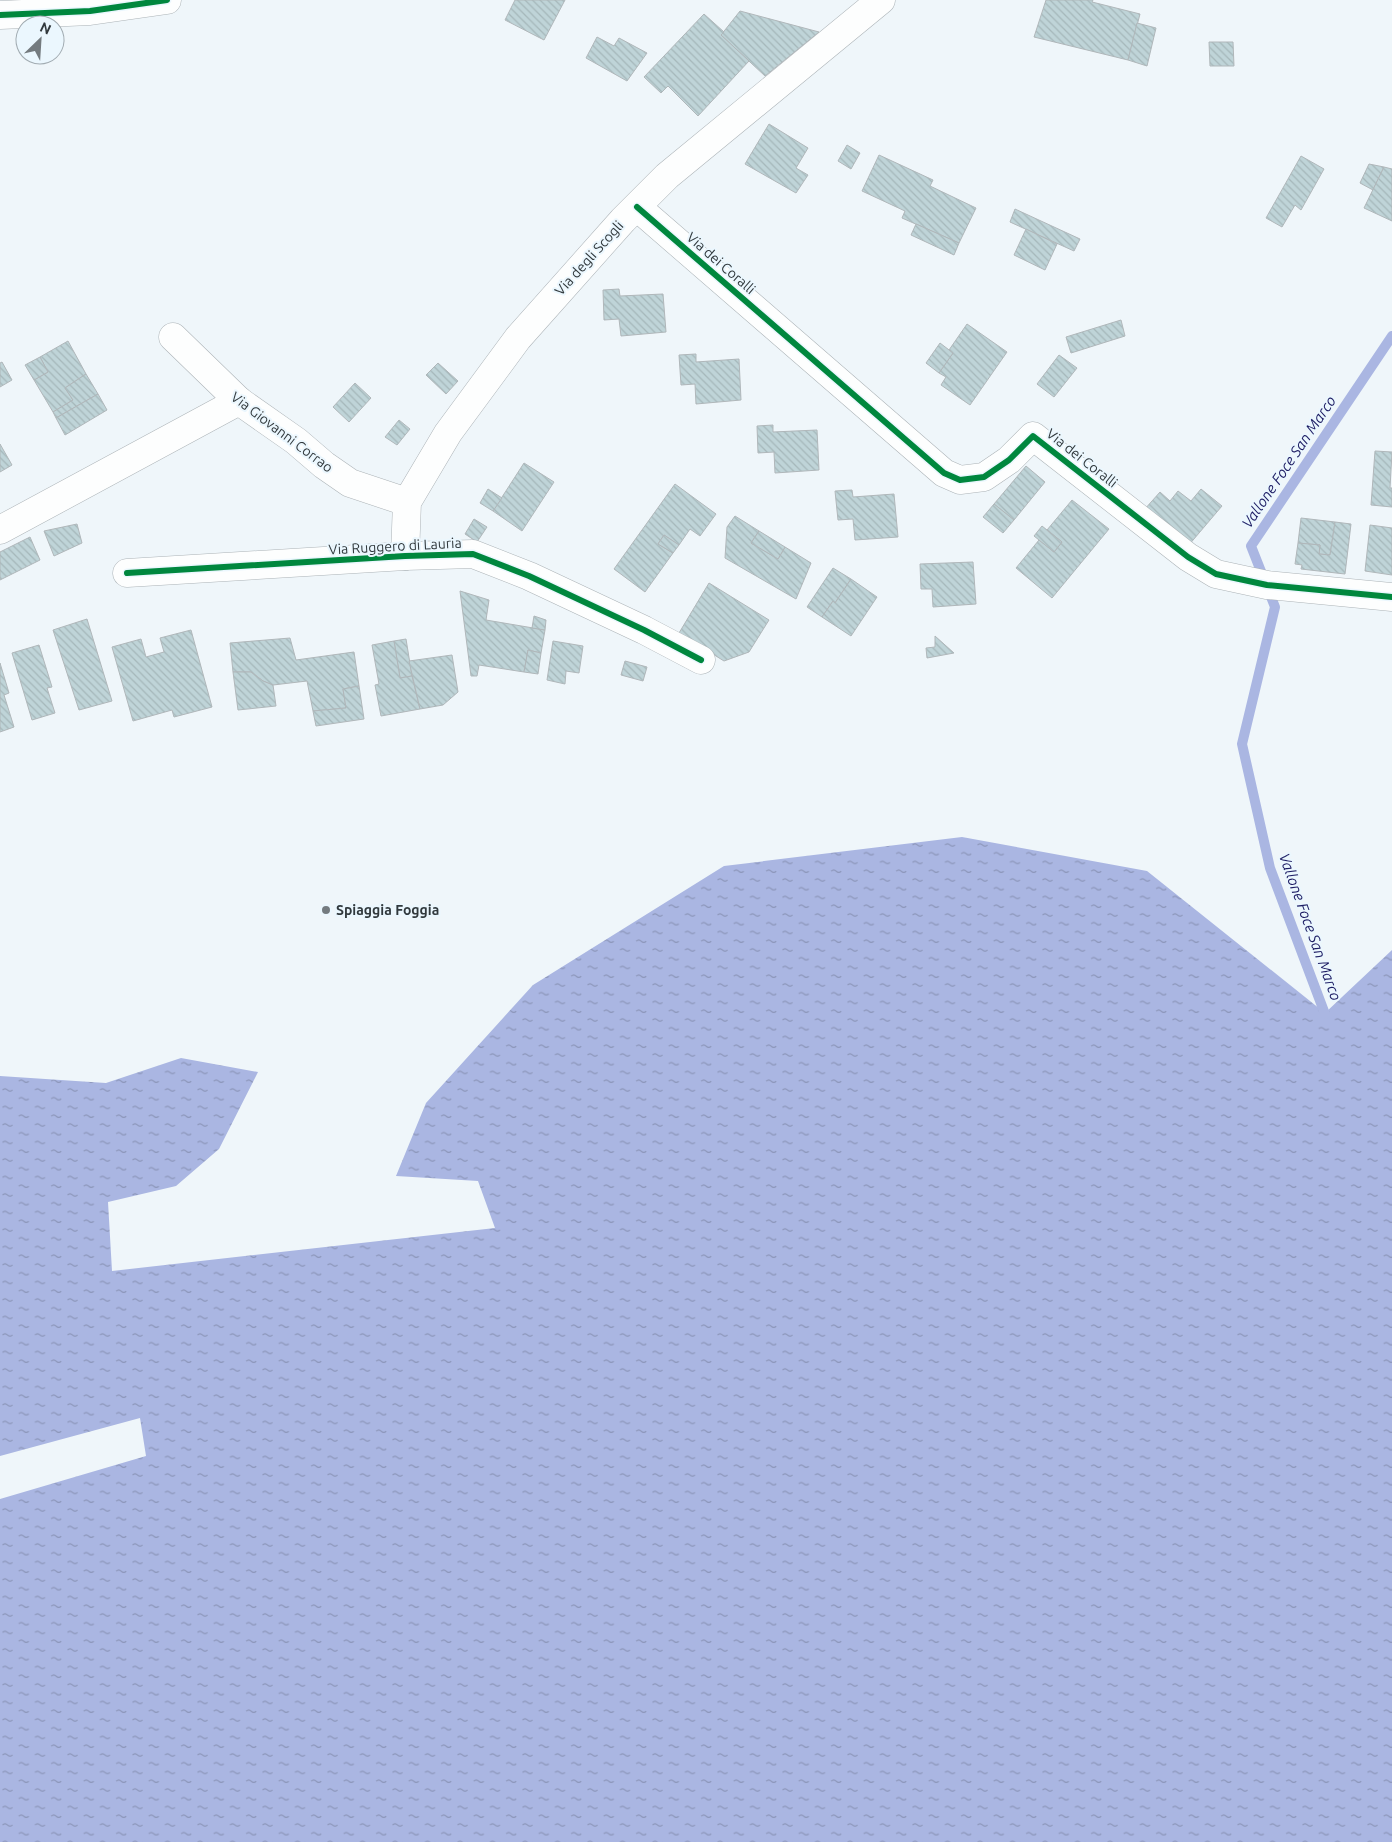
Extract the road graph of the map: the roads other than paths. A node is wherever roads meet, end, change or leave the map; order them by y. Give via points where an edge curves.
1 (167, 0) edge
2 (881, 0) edge
3 (0, 15) edge
4 (637, 207) junction
5 (173, 337) dead end
6 (239, 401) junction
7 (407, 502) junction
8 (0, 530) edge
9 (404, 556) junction
10 (127, 573) dead end
11 (1392, 597) edge
12 (701, 660) dead end

1 - 3 street via 90,11
2 - 4 street, Via degli Scogli via 674,170
4 - 7 street, Via degli Scogli via 518,338 448,432
4 - 11 street, Via dei Coralli via 944,473 960,480 984,476 1009,460 1033,436 1188,557 1216,574 1267,585
5 - 6 street, Via Giovanni Corrao
6 - 7 street, Via Giovanni Corrao via 350,483
6 - 8 street
7 - 9 street, Via degli Scogli
9 - 10 street, Via Ruggero di Lauria
9 - 12 street, Via Ruggero di Lauria via 473,554 529,576

